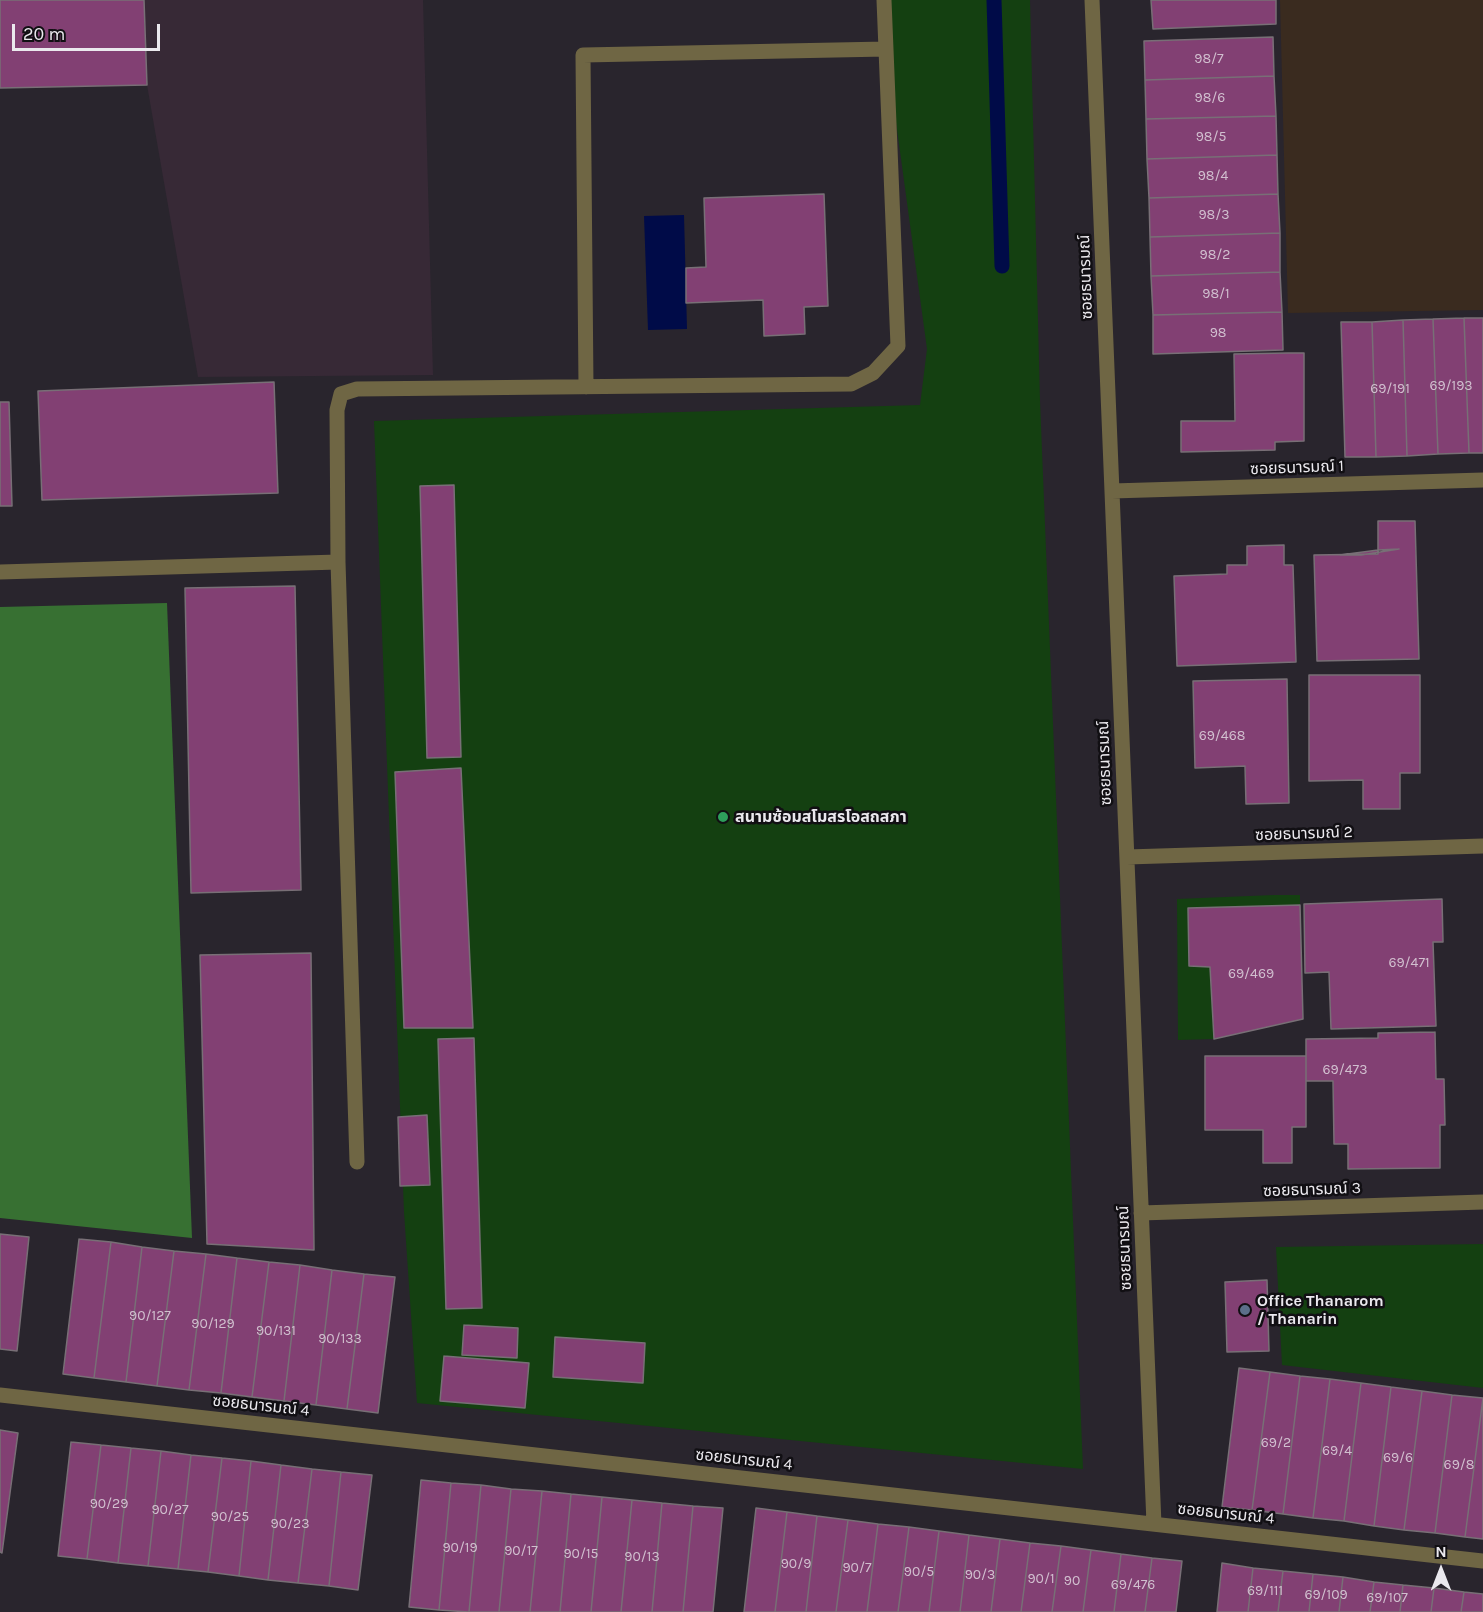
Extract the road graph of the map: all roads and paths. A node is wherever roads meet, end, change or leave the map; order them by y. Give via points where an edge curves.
1 (885, 0) edge
2 (1092, 0) edge
3 (886, 49) junction
4 (586, 387) junction
5 (1483, 480) edge
6 (1112, 491) junction
7 (338, 562) junction
8 (0, 572) edge
9 (1483, 846) edge
10 (1127, 857) junction
11 (357, 1162) dead end
12 (1483, 1202) edge
13 (1141, 1213) junction
14 (0, 1395) edge
15 (1154, 1524) junction
16 (1483, 1561) edge

1 - 3 street
2 - 6 street, ซอยธนารมณ์
3 - 4 street via 898,346 873,374 851,384
3 - 4 street via 584,55
4 - 7 street via 357,389 341,394 337,410
5 - 6 street, ซอยธนารมณ์ 1
6 - 10 street, ซอยธนารมณ์
7 - 8 street
7 - 11 street
9 - 10 street, ซอยธนารมณ์ 2
10 - 13 street, ซอยธนารมณ์
12 - 13 street, ซอยธนารมณ์ 3
13 - 15 street, ซอยธนารมณ์
14 - 15 street, ซอยธนารมณ์ 4
15 - 16 street, ซอยธนารมณ์ 4

